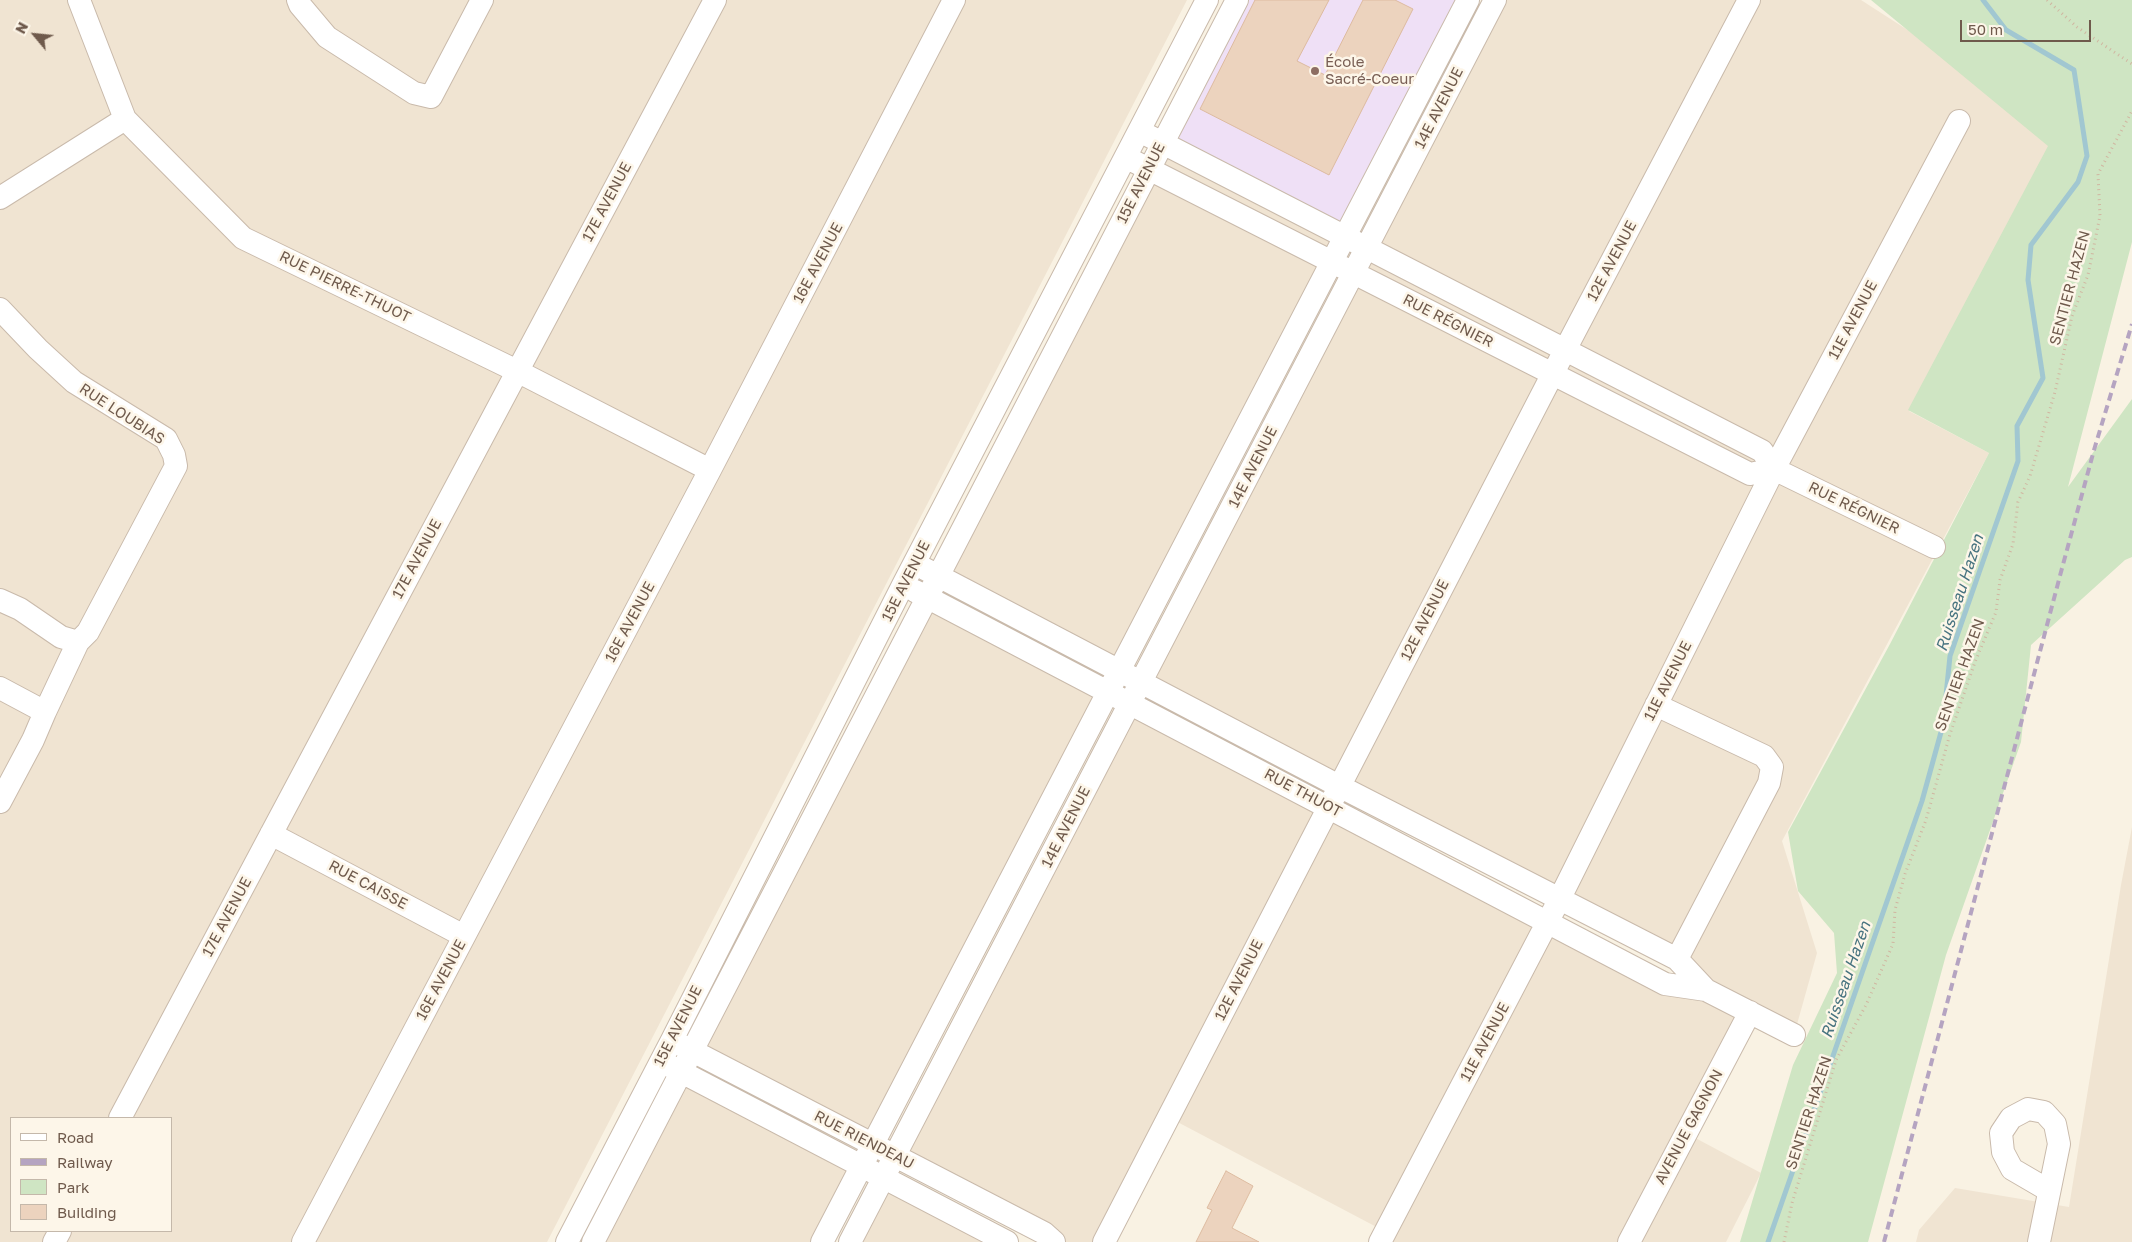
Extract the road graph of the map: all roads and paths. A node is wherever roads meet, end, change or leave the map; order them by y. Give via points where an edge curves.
1 (79, 0) edge
2 (298, 0) edge
3 (482, 0) edge
4 (715, 0) edge
5 (954, 0) edge
6 (1207, 0) edge
7 (1237, 0) edge
8 (1468, 0) edge
9 (1495, 0) edge
10 (1749, 0) edge
11 (2047, 0) edge
12 (2132, 64) edge
13 (2132, 111) edge
14 (124, 119) junction
15 (1959, 121) dead end
16 (1139, 131) junction
17 (1162, 143) junction
18 (1125, 157) junction
19 (1149, 168) junction
20 (0, 198) edge
21 (1345, 237) junction
22 (1366, 248) junction
23 (1332, 262) junction
24 (1354, 273) junction
25 (0, 309) edge
26 (1565, 350) junction
27 (1024, 354) junction
28 (1047, 366) junction
29 (517, 371) junction
30 (1553, 374) junction
31 (1774, 469) junction
32 (710, 470) junction
33 (1934, 547) dead end
34 (915, 564) junction
35 (938, 576) junction
36 (904, 585) junction
37 (927, 597) junction
38 (0, 600) edge
39 (78, 642) junction
40 (1119, 671) junction
41 (1141, 682) junction
42 (0, 688) edge
43 (1108, 691) junction
44 (1130, 703) junction
45 (1656, 705) junction
46 (45, 712) junction
47 (1339, 786) junction
48 (0, 802) edge
49 (1328, 806) junction
50 (789, 810) junction
51 (811, 822) junction
52 (271, 834) junction
53 (1559, 900) junction
54 (1548, 921) junction
55 (988, 924) junction
56 (1010, 935) junction
57 (464, 936) junction
58 (1677, 960) junction
59 (1706, 990) junction
60 (1750, 1012) junction
61 (1794, 1035) dead end
62 (672, 1040) junction
63 (692, 1052) junction
64 (660, 1061) junction
65 (682, 1072) junction
66 (121, 1117) edge
67 (873, 1145) junction
68 (895, 1156) junction
69 (861, 1166) junction
70 (884, 1178) junction
71 (2048, 1190) dead end
72 (303, 1242) edge
73 (567, 1242) edge
74 (593, 1242) edge
75 (822, 1242) edge
76 (850, 1242) edge
77 (1007, 1242) edge
78 (1054, 1242) edge
79 (1104, 1242) edge
80 (1380, 1242) edge
81 (1629, 1242) edge
82 (1784, 1242) edge
83 (2039, 1242) edge

1 - 14 street, RUE PIERRE-THUOT
2 - 3 street via 327,38 414,94 430,97
4 - 29 street, 17E AVENUE
5 - 32 street, 16E AVENUE
6 - 16 street, 15E AVENUE
7 - 17 street, 15E AVENUE
8 - 21 street, 14E AVENUE
9 - 22 street, 14E AVENUE
10 - 26 street, 12E AVENUE
11 - 12 path via 2077,28
13 - 82 path, SENTIER HAZEN via 2098,174 2100,216 2088,275 2072,316 2055,392 2030,476 2018,502 2013,544 2000,580 1996,612 1975,662 1950,734 1926,820 1905,874 1895,910 1893,944 1866,1005 1836,1060 1792,1204
14 - 20 street
14 - 29 street, RUE PIERRE-THUOT via 243,238
15 - 31 street, 11E AVENUE
16 - 17 street, RUE RÉGNIER
16 - 18 street, 15E AVENUE
17 - 19 street, 15E AVENUE
17 - 21 street, RUE RÉGNIER
18 - 19 street, RUE RÉGNIER
18 - 27 street, 15E AVENUE
19 - 23 street, RUE RÉGNIER
19 - 28 street, 15E AVENUE
21 - 22 street, RUE RÉGNIER
21 - 23 street, 14E AVENUE
22 - 24 street, 14E AVENUE
22 - 26 street, RUE RÉGNIER
23 - 24 street, RUE RÉGNIER
23 - 40 street, 14E AVENUE
24 - 30 street, RUE RÉGNIER
24 - 41 street, 14E AVENUE
25 - 39 street, RUE LOUBIAS via 74,382 166,439 174,455 176,466 88,632
26 - 30 street, 12E AVENUE
26 - 31 street, RUE RÉGNIER via 1762,451
27 - 28 street
27 - 34 street, 15E AVENUE
28 - 35 street, 15E AVENUE
29 - 32 street, RUE PIERRE-THUOT
29 - 52 street, 17E AVENUE
30 - 31 street, RUE RÉGNIER via 1750,474
30 - 47 street, 12E AVENUE
31 - 33 street, RUE RÉGNIER
31 - 45 street, 11E AVENUE
32 - 57 street, 16E AVENUE
34 - 35 street, RUE THUOT
34 - 36 street, 15E AVENUE
35 - 37 street, 15E AVENUE
35 - 40 street, RUE THUOT
36 - 37 street, RUE THUOT
36 - 50 street, 15E AVENUE
37 - 43 street, RUE THUOT
37 - 51 street, 15E AVENUE
38 - 39 street via 20,609 61,637
39 - 46 street, RUE LOUBIAS
40 - 41 street, RUE THUOT
40 - 43 street, 14E AVENUE
41 - 44 street, 14E AVENUE
41 - 47 street, RUE THUOT
42 - 46 street
43 - 44 street, RUE THUOT
43 - 55 street, 14E AVENUE
44 - 49 street, RUE THUOT
44 - 56 street, 14E AVENUE
45 - 53 street, 11E AVENUE
45 - 58 street via 1764,756 1772,767 1769,783
46 - 48 street, RUE LOUBIAS
47 - 49 street, 12E AVENUE
47 - 53 street, RUE THUOT
49 - 54 street, RUE THUOT
49 - 79 street, 12E AVENUE
50 - 51 street
50 - 62 street, 15E AVENUE
51 - 63 street, 15E AVENUE
52 - 57 street, RUE CAISSE
52 - 66 street, 17E AVENUE
53 - 54 street, 11E AVENUE
53 - 58 street, RUE THUOT
54 - 59 street, RUE THUOT via 1665,984
54 - 80 street, 11E AVENUE
55 - 56 street
55 - 67 street, 14E AVENUE
56 - 68 street, 14E AVENUE
57 - 72 street, 16E AVENUE
58 - 59 street, RUE THUOT
59 - 60 street, RUE THUOT
60 - 61 street, RUE THUOT
60 - 81 street, AVENUE GAGNON
62 - 63 street, RUE RIENDEAU
62 - 64 street, 15E AVENUE
63 - 65 street, 15E AVENUE
63 - 67 street, RUE RIENDEAU
64 - 65 street, RUE RIENDEAU
64 - 73 street, 15E AVENUE
65 - 69 street, RUE RIENDEAU
65 - 74 street, 15E AVENUE
67 - 68 street, RUE RIENDEAU
67 - 69 street, 14E AVENUE
68 - 70 street, 14E AVENUE
68 - 78 street, RUE RIENDEAU
69 - 70 street, RUE RIENDEAU
69 - 75 street, 14E AVENUE
70 - 76 street, 14E AVENUE
70 - 77 street, RUE RIENDEAU
71 - 83 street

